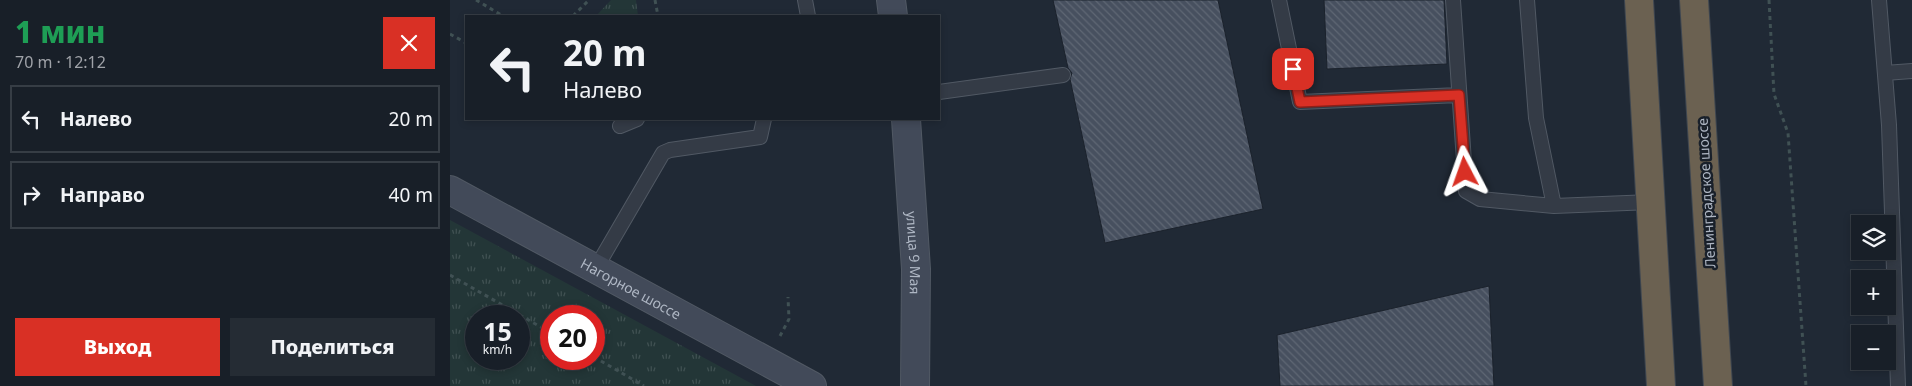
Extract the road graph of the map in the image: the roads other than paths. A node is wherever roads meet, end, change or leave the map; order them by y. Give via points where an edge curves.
1 (805, 0) edge
2 (891, 0) edge
3 (1279, 0) edge
4 (1453, 0) edge
5 (1527, 0) edge
6 (1639, 0) edge
7 (1694, 0) edge
8 (1879, 0) edge
9 (808, 15) edge
10 (893, 15) edge
11 (1912, 71) edge
12 (1885, 73) junction
13 (1063, 75) dead end
14 (940, 92) edge
15 (1459, 95) junction
16 (635, 120) edge
17 (764, 120) edge
18 (906, 120) edge
19 (620, 126) dead end
20 (450, 190) edge
21 (1651, 202) junction
22 (1554, 206) junction
23 (596, 268) junction
24 (812, 386) edge
25 (914, 386) edge
26 (1661, 386) edge
27 (1718, 386) edge
28 (1898, 386) edge

1 - 9 lane
2 - 10 street
3 - 15 lane via 1300,102
4 - 15 lane
5 - 22 lane via 1536,118
6 - 21 highway
7 - 27 highway, Ленинградское шоссе
8 - 12 lane
11 - 12 lane
12 - 28 lane
13 - 14 lane
15 - 22 lane via 1466,191 1480,199
16 - 19 lane
17 - 23 lane via 760,137 663,153
18 - 25 street, улица 9 Мая via 916,269
20 - 23 street, Нагорное шоссе
21 - 22 lane
21 - 26 highway
23 - 24 street, Нагорное шоссе

